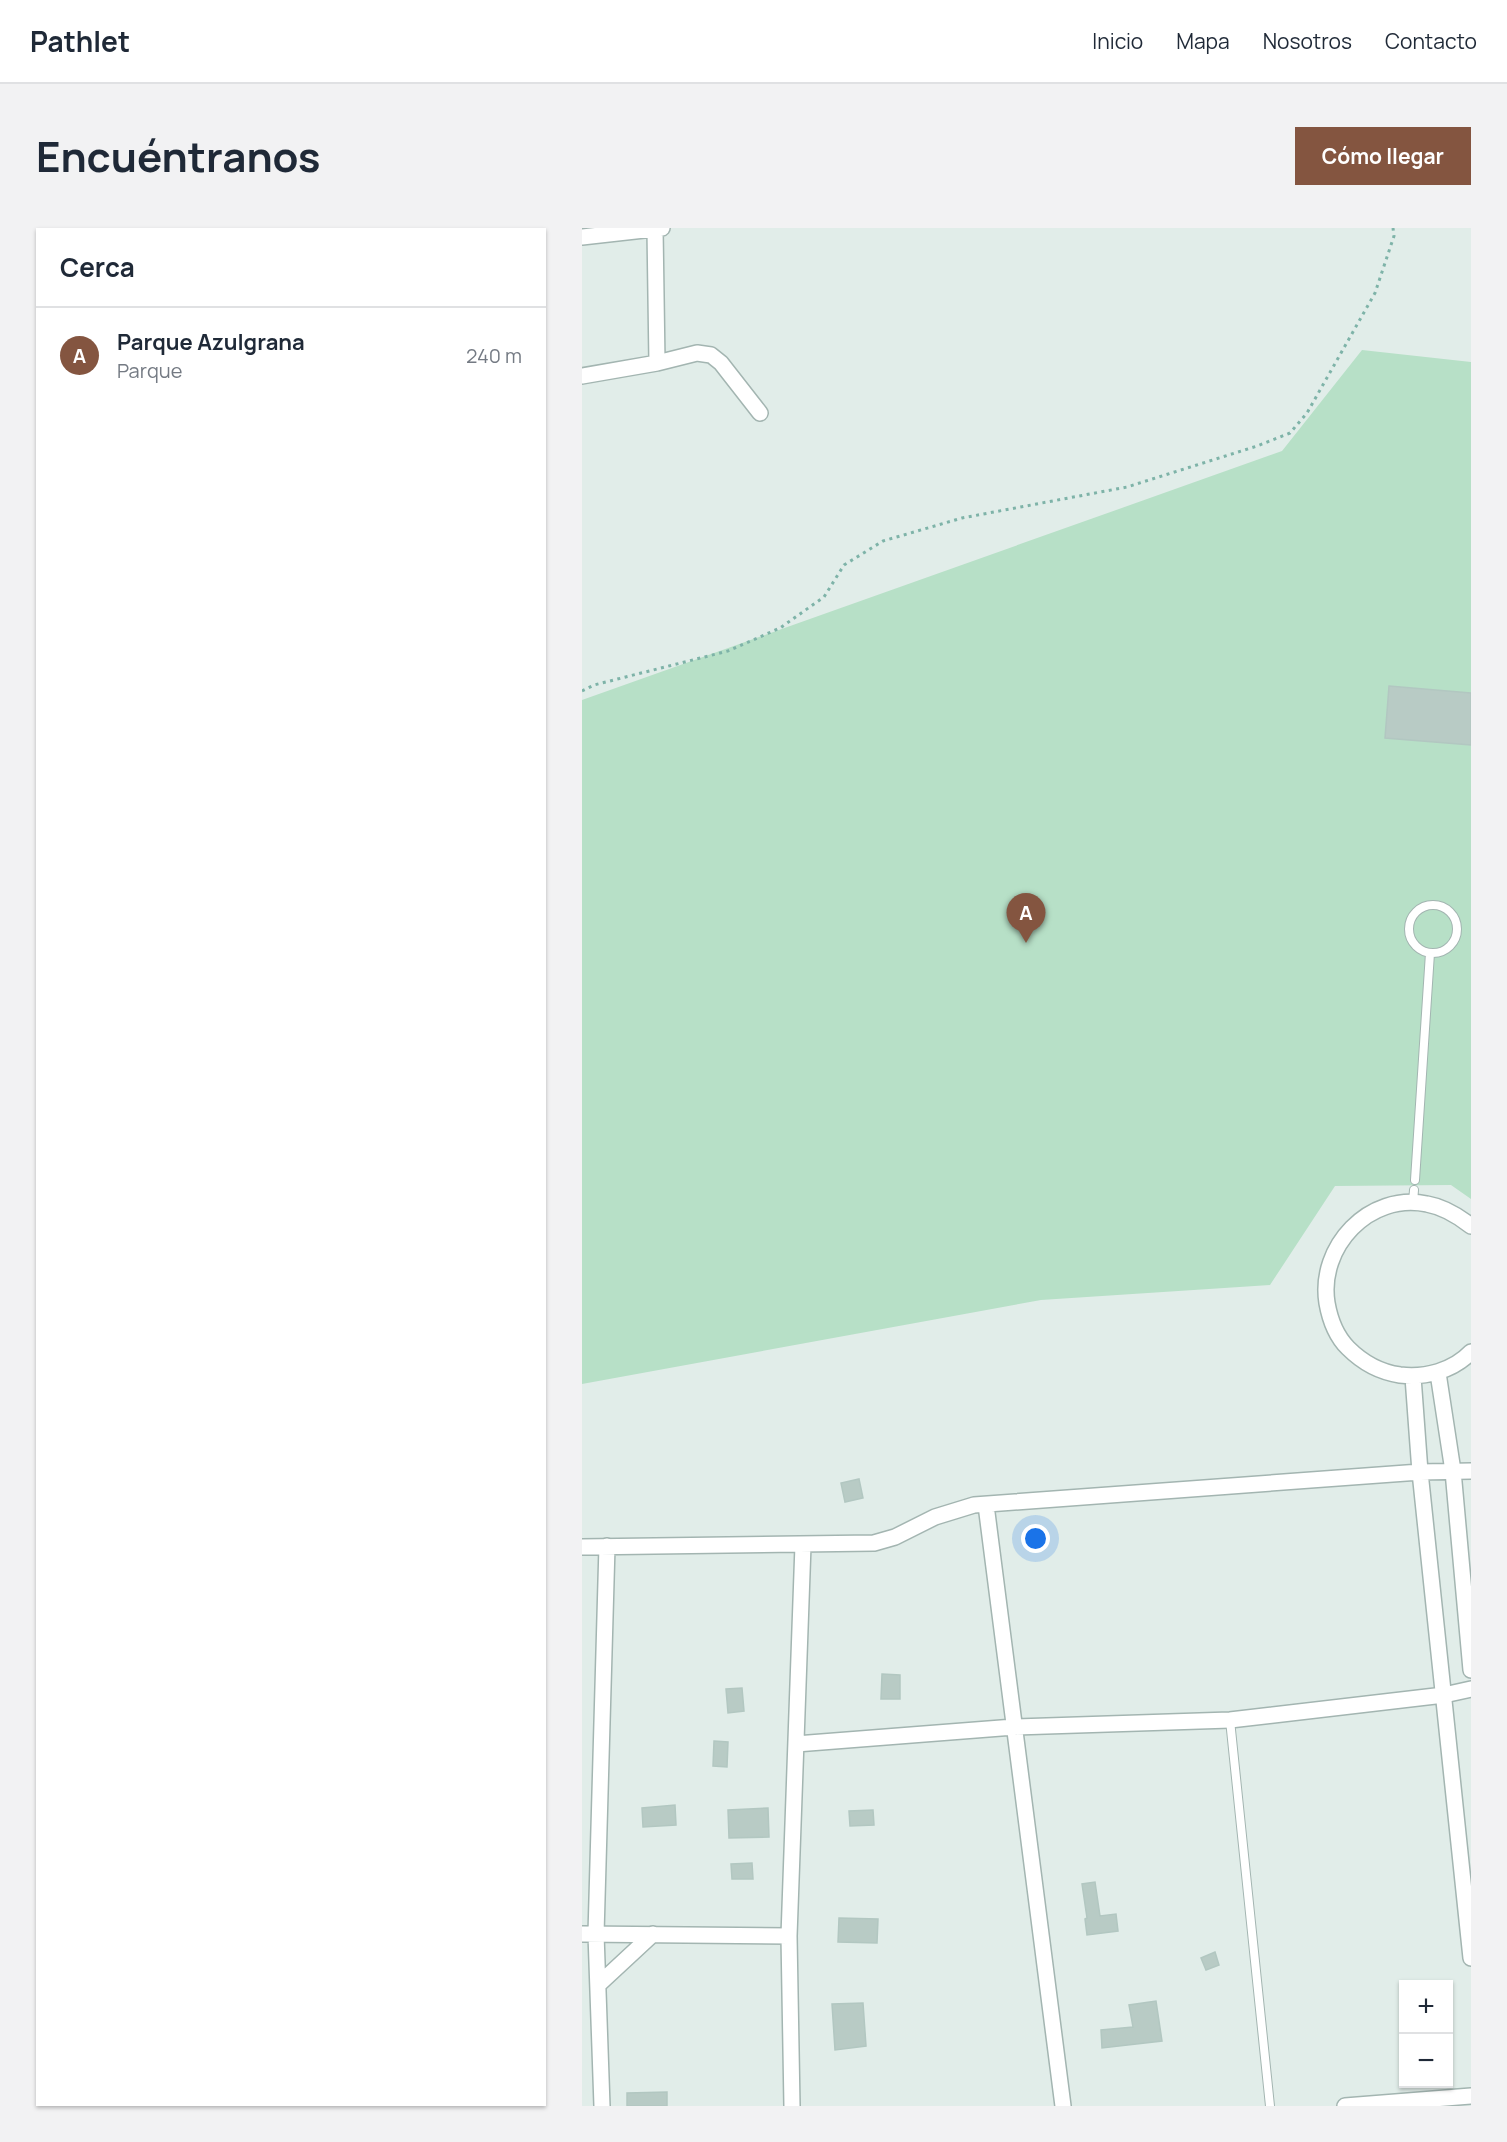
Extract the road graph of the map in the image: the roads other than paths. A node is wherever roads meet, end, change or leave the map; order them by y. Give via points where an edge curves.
1 (658, 229) edge
2 (582, 237) edge
3 (657, 363) junction
4 (582, 376) edge
5 (760, 413) dead end
6 (1431, 953) junction
7 (1415, 1180) dead end
8 (1471, 1226) edge
9 (1471, 1352) edge
10 (1438, 1373) junction
11 (1413, 1377) junction
12 (1453, 1471) junction
13 (1471, 1471) edge
14 (1420, 1472) junction
15 (986, 1505) junction
16 (803, 1545) junction
17 (607, 1546) junction
18 (582, 1547) edge
19 (1471, 1670) edge
20 (1471, 1689) edge
21 (1444, 1695) junction
22 (1230, 1720) junction
23 (1014, 1728) junction
24 (796, 1744) junction
25 (589, 1934) edge
26 (653, 1934) junction
27 (789, 1936) junction
28 (1471, 1958) edge
29 (598, 1985) junction
30 (1471, 2096) edge
31 (602, 2106) edge
32 (792, 2106) edge
33 (1063, 2106) edge
34 (1270, 2106) edge
35 (1345, 2106) edge

1 - 2 street
1 - 3 street
3 - 4 street
3 - 5 street via 697,353 711,355
6 - 6 lane via 1445,950 1457,931 1449,910 1434,904 1420,908 1408,927 1416,947
6 - 7 lane
8 - 11 street via 1455,1213 1413,1196 1361,1219 1341,1238 1329,1263 1325,1290 1329,1317 1342,1341 1361,1360 1386,1373
9 - 10 street
10 - 11 street
10 - 12 street
11 - 14 street
12 - 13 street
12 - 14 street
12 - 19 street
14 - 15 street
14 - 21 street
15 - 16 street via 934,1517 874,1543
15 - 23 street
16 - 17 street
16 - 24 street
17 - 18 street
17 - 25 street
20 - 21 street
21 - 22 street
21 - 28 street
22 - 23 street
22 - 34 lane
23 - 24 street
23 - 33 street
24 - 27 street
25 - 26 street
25 - 29 street
26 - 27 street
26 - 29 street
27 - 32 street
29 - 31 street
30 - 35 street

